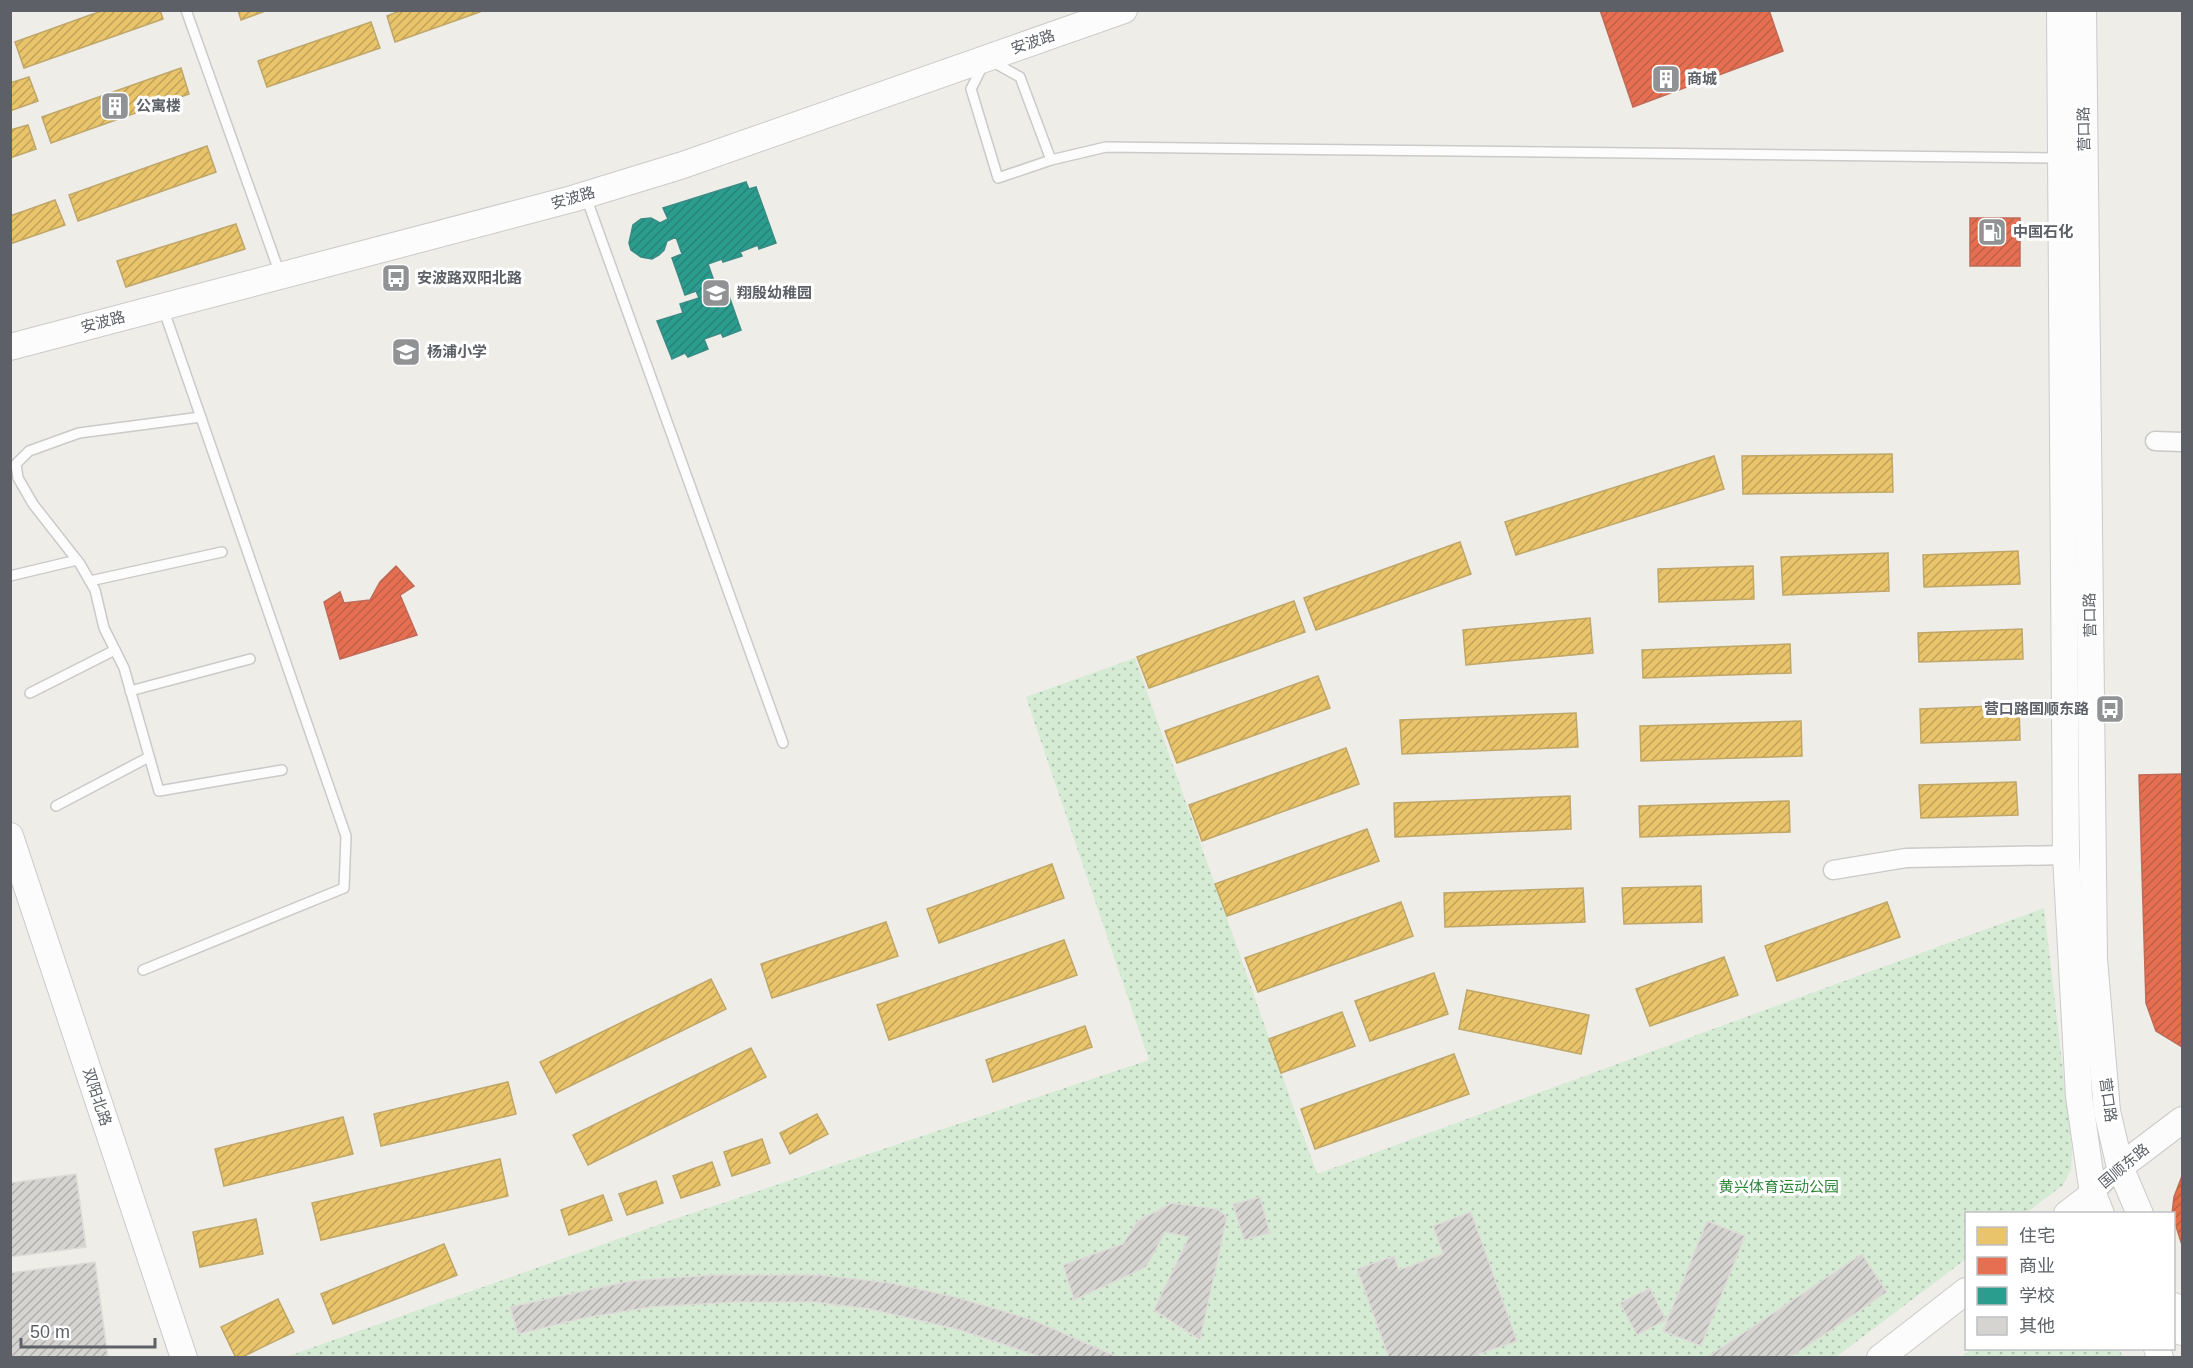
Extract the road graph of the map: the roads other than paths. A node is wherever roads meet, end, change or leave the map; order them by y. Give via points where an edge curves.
1 (186, 10) edge
2 (1124, 10) edge
3 (2060, 10) edge
4 (2083, 10) edge
5 (987, 58) junction
6 (2061, 158) junction
7 (1051, 160) junction
8 (586, 195) junction
9 (281, 274) junction
10 (162, 306) junction
11 (10, 347) edge
12 (201, 417) junction
13 (2155, 441) dead end
14 (2182, 442) edge
15 (222, 552) dead end
16 (77, 560) junction
17 (10, 576) edge
18 (90, 581) junction
19 (115, 650) junction
20 (250, 659) dead end
21 (130, 691) junction
22 (30, 693) dead end
23 (783, 743) dead end
24 (149, 757) junction
25 (282, 770) dead end
26 (56, 806) dead end
27 (10, 836) edge
28 (2066, 855) junction
29 (1833, 870) dead end
30 (143, 970) dead end
31 (2182, 1120) edge
32 (2120, 1167) junction
33 (2097, 1204) edge
34 (2073, 1212) edge
35 (2139, 1212) edge
36 (1965, 1292) edge
37 (2175, 1309) edge
38 (2182, 1332) edge
39 (184, 1358) edge
40 (1880, 1358) edge

1 - 9 lane
2 - 5 main road, 安波路
3 - 6 main road, 营口路
4 - 32 main road, 营口路 via 2094,959 2107,1111
5 - 7 lane via 1020,77
5 - 7 lane via 971,89 998,178
5 - 8 main road, 安波路
6 - 7 lane via 1106,147
6 - 28 main road, 营口路
8 - 9 main road, 安波路
8 - 23 lane
9 - 10 main road, 安波路
10 - 11 main road, 安波路
10 - 12 lane
12 - 16 lane via 79,433 29,451 16,464 18,478 33,504
12 - 30 lane via 345,836 344,888
13 - 14 street
15 - 18 lane
16 - 17 lane
16 - 18 lane
18 - 19 lane
19 - 21 lane
19 - 22 lane
20 - 21 lane
21 - 24 lane
24 - 25 lane via 159,791
24 - 26 lane
27 - 39 main road, 双阳北路
28 - 29 street via 1906,858
28 - 33 main road, 营口路 via 2079,1096
31 - 32 main road, 国顺东路
32 - 33 street, 国顺东路
32 - 35 main road, 营口路
33 - 34 main road, 国顺东路
36 - 40 main road
37 - 38 main road

